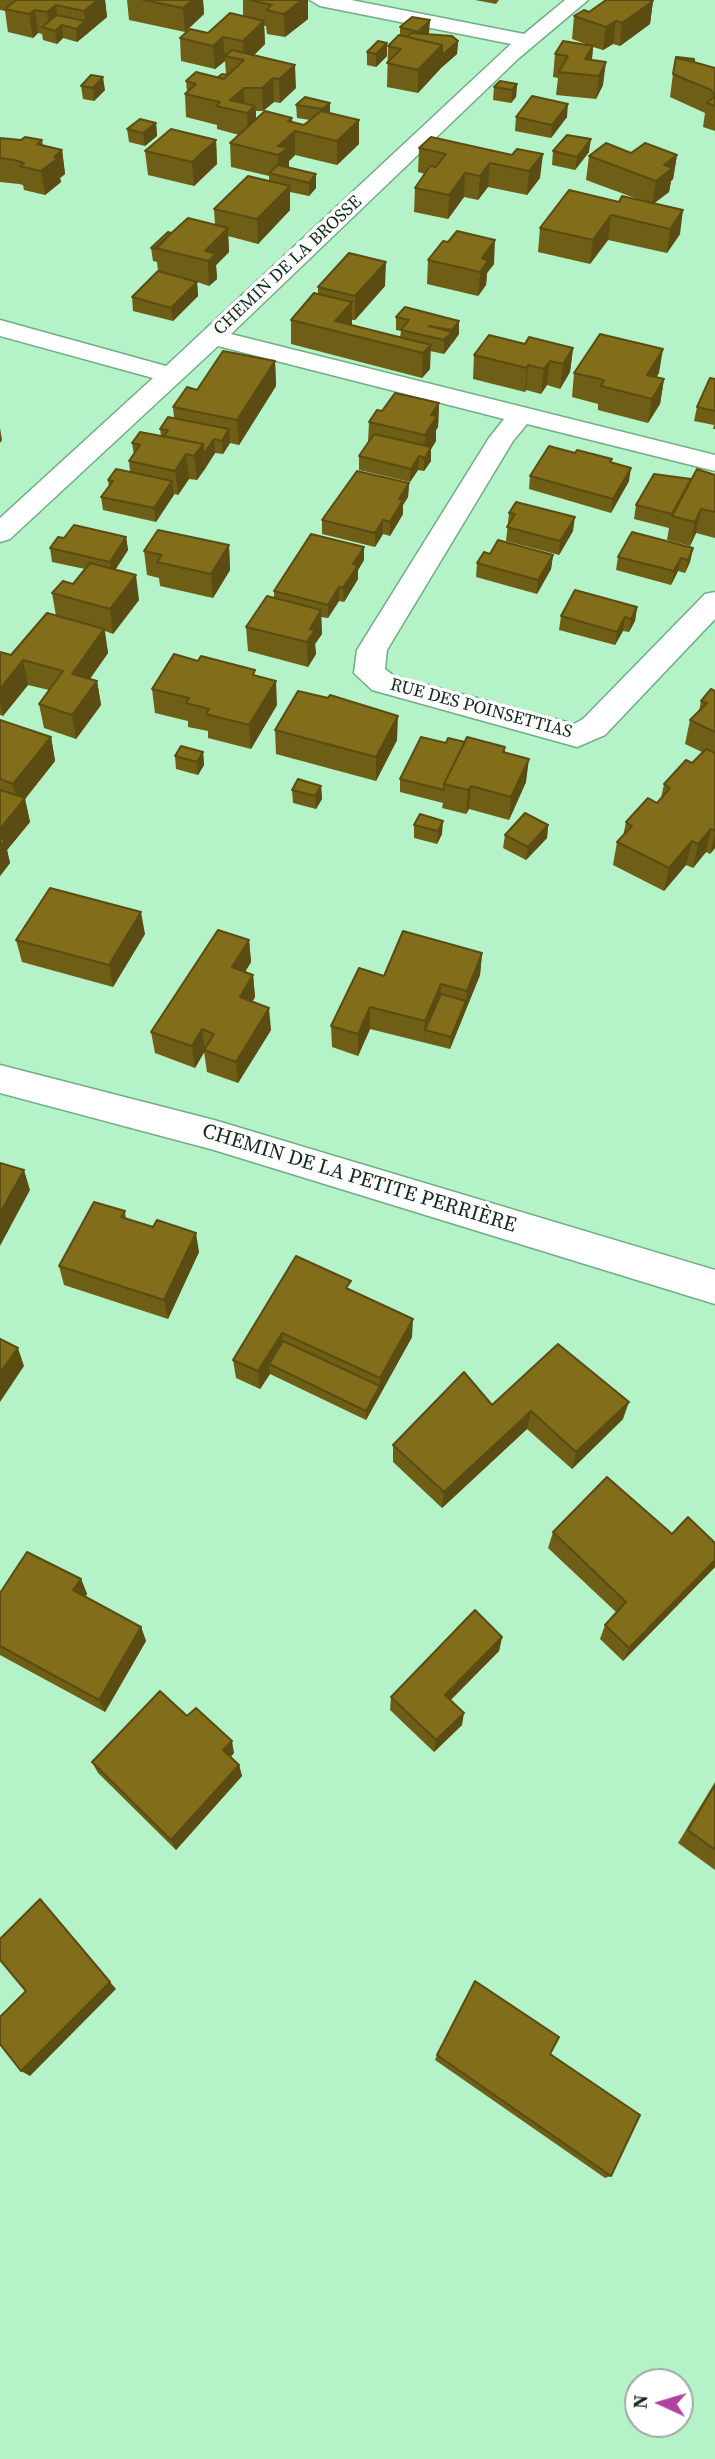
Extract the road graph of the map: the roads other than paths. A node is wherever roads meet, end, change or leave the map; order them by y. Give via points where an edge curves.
1 (320, 0) edge
2 (578, 0) edge
3 (527, 41) junction
4 (0, 328) edge
5 (213, 337) junction
6 (170, 375) junction
7 (521, 415) junction
8 (715, 463) edge
9 (0, 533) edge
10 (715, 601) edge
11 (0, 1079) edge
12 (715, 1287) edge

1 - 3 street
2 - 3 street, CHEMIN DE LA BROSSE
3 - 5 street, CHEMIN DE LA BROSSE
4 - 6 street
5 - 6 street, CHEMIN DE LA BROSSE
5 - 7 street
6 - 9 street, CHEMIN DE LA BROSSE
7 - 8 street
7 - 10 street, RUE DES POINSETTIAS via 502,438 372,650 369,673 383,683 577,736 594,727
11 - 12 street, CHEMIN DE LA PETITE PERRIÈRE via 227,1139

